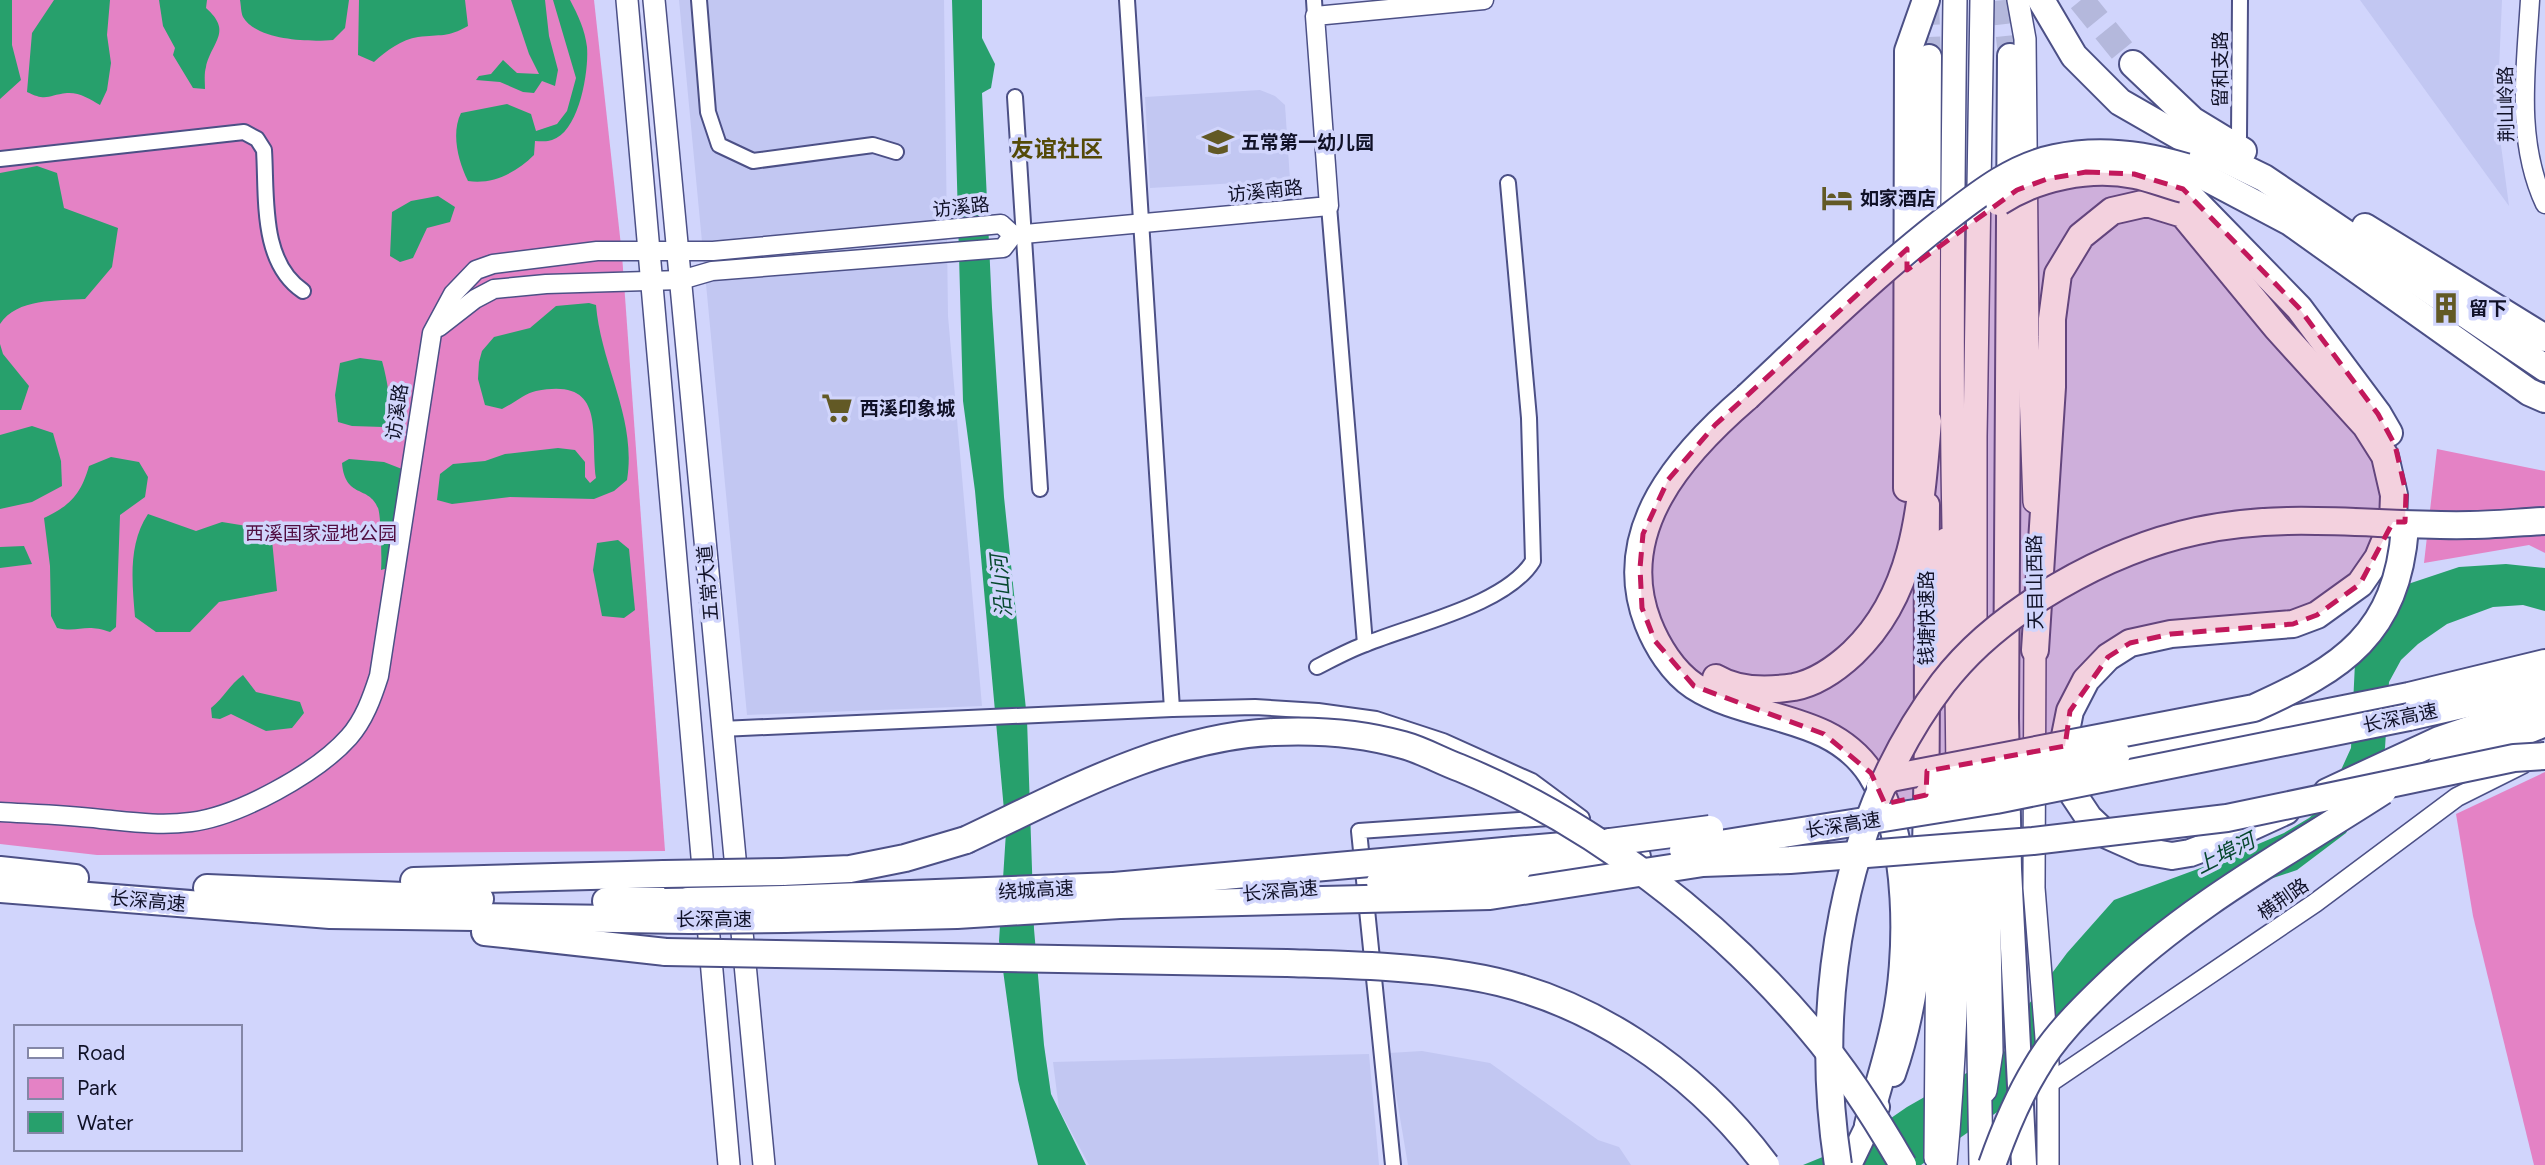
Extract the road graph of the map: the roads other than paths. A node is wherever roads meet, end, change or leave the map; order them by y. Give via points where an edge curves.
1 (627, 0) edge
2 (654, 0) edge
3 (699, 0) edge
4 (1127, 0) edge
5 (1484, 0) edge
6 (1926, 0) edge
7 (1955, 0) edge
8 (1982, 0) edge
9 (2018, 0) edge
10 (2041, 0) edge
11 (2240, 0) edge
12 (2530, 0) edge
13 (1314, 8) edge
14 (2010, 55) tunnel mouth
15 (1929, 57) tunnel mouth
16 (2133, 64) tunnel mouth
17 (1015, 97) dead end
18 (2239, 137) dead end
19 (896, 152) dead end
20 (0, 159) edge
21 (2184, 178) junction
22 (1508, 183) dead end
23 (2545, 204) edge
24 (1329, 206) junction
25 (1143, 224) junction
26 (1010, 236) junction
27 (647, 252) junction
28 (679, 252) junction
29 (681, 280) junction
30 (649, 281) junction
31 (303, 290) dead end
32 (432, 333) junction
33 (2545, 338) edge
34 (2545, 368) edge
35 (2545, 399) edge
36 (1752, 402) junction
37 (1928, 421) junction
38 (1040, 489) dead end
39 (2545, 521) edge
40 (1894, 602) junction
41 (1365, 644) junction
42 (2035, 650) junction
43 (2545, 663) edge
44 (1317, 667) dead end
45 (2545, 686) edge
46 (2545, 704) edge
47 (2409, 706) junction
48 (1172, 709) junction
49 (2545, 723) edge
50 (721, 729) junction
51 (2545, 755) edge
52 (1849, 811) junction
53 (0, 812) edge
54 (1516, 860) junction
55 (0, 870) edge
56 (165, 887) junction
57 (0, 889) edge
58 (1117, 895) junction
59 (689, 910) junction
60 (330, 915) junction
61 (2048, 1073) junction
62 (1868, 1125) junction
63 (1940, 1159) edge
64 (1847, 1161) edge
65 (729, 1165) edge
66 (764, 1165) edge
67 (1393, 1165) edge
68 (1766, 1165) edge
69 (1903, 1165) edge
70 (1980, 1165) edge
71 (1992, 1165) edge
72 (2024, 1165) edge
73 (2048, 1165) edge

1 - 27 main road, 五常大道
2 - 28 main road, 五常大道
3 - 19 street via 708,112 719,145 753,161 873,145
4 - 25 street
5 - 13 street, 访溪南路
6 - 40 highway via 1908,51 1907,528
7 - 63 main road via 1950,292 1958,728
8 - 70 main road via 1975,837 1986,1057
9 - 42 main road, 天目山西路 via 2025,39
10 - 34 highway via 2074,56 2120,102 2264,178
11 - 18 street, 留和支路
12 - 23 street, 荆山岭路 via 2526,144
13 - 24 street, 访溪南路
14 - 72 highway via 2006,718
15 - 37 highway, 钱塘快速路
16 - 33 highway via 2192,120
17 - 26 street
20 - 31 street via 244,132 264,150 275,257 288,280
21 - 35 highway via 2290,222
21 - 36 highway, bridge via 2150,156 2114,152 2079,154 2027,166 1998,181 1890,263
21 - 52 highway, bridge via 2299,308 2378,414 2395,445 2406,492 2403,555 2368,636 2330,671 2254,708 1891,778
22 - 41 street via 1529,418 1533,561 1523,576 1474,603
24 - 25 street, 访溪南路
24 - 41 street
25 - 26 street, 访溪南路
25 - 48 street
26 - 28 street, 访溪路 via 955,229
26 - 29 street via 958,252 712,271
26 - 38 street
27 - 28 street, 访溪路
27 - 30 main road, 五常大道
27 - 32 street, 访溪路 via 597,251 476,270 453,294
28 - 29 main road, 五常大道
29 - 30 street
29 - 50 main road, 五常大道
30 - 32 street via 494,289
30 - 65 main road, 五常大道
32 - 53 street, 访溪路 via 379,676 368,708 349,737 276,789 193,822 144,825
36 - 40 highway via 1691,472 1663,520 1653,559 1652,587 1673,642 1695,665 1726,684 1768,691 1804,685 1840,665 1870,637
36 - 62 highway via 1687,455 1668,480 1642,545 1642,608 1655,641 1694,686 1795,720 1842,745 1871,773 1887,807 1905,896 1895,1025
37 - 40 highway via 1911,554
37 - 62 highway, 钱塘快速路 via 1927,761 1919,967 1906,1036
39 - 64 highway, bridge via 2468,525 2314,518 2198,531 2101,564 2044,593 1995,631 1944,682 1920,718 1875,807 1854,862 1842,921 1831,1024 1830,1073
41 - 44 street
42 - 46 highway, bridge via 2058,274 2091,227 2112,211 2147,203 2183,214 2366,426 2385,456 2394,495 2393,522 2378,558 2360,584 2317,615 2293,624 2171,634 2130,643 2108,657 2086,680 2070,711 2065,750 2071,792 2089,818 2107,835 2143,851 2172,856 2190,853 2439,740
42 - 61 main road, 天目山西路 via 2034,888
43 - 47 highway, 长深高速
45 - 47 highway, 长深高速
47 - 52 highway, 长深高速, bridge
47 - 54 highway, 长深高速, bridge via 1996,800 1640,857
48 - 50 street
48 - 67 street via 1255,707 1376,719 1443,741 1532,781 1582,818 1359,831
49 - 71 highway, bridge via 2387,788 2176,923 2077,1014 2037,1066
50 - 66 main road, 五常大道
51 - 58 highway, bridge via 2227,818 2033,841 1703,863 1490,895
51 - 61 street, 横荆路 via 2458,797 2315,903
52 - 54 highway, 长深高速, bridge via 1611,842
54 - 58 highway, 长深高速, bridge
55 - 56 highway, 长深高速
56 - 59 highway, 长深高速
56 - 69 highway, bridge via 850,869 966,840 1122,767 1203,741 1272,732 1335,732 1404,745 1540,804 1655,880 1811,1030
57 - 60 highway, 长深高速
58 - 59 highway, 长深高速, bridge
59 - 60 highway, 长深高速
60 - 68 highway, bridge via 666,952 1287,963 1469,976 1530,991 1603,1022 1682,1074
61 - 73 main road, 天目山西路
62 - 64 highway, 钱塘快速路

